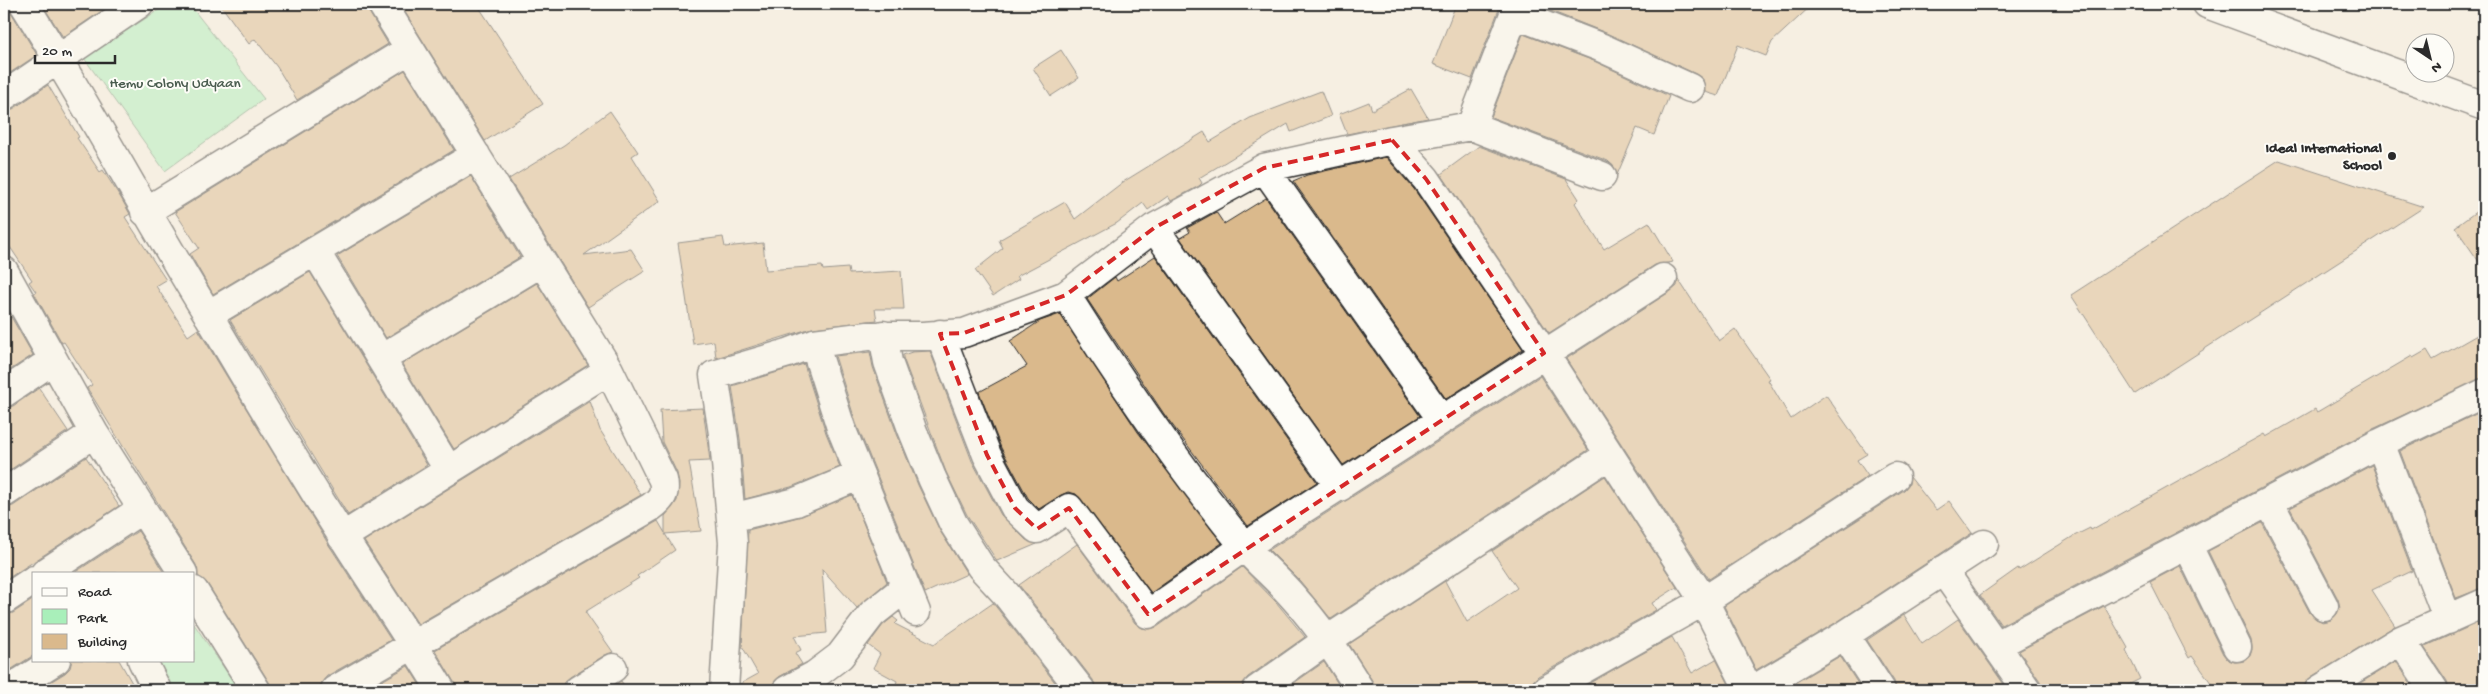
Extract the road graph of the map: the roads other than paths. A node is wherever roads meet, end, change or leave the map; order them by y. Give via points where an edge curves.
1 (24, 4) edge
2 (139, 4) edge
3 (382, 4) edge
4 (2207, 4) edge
5 (1516, 9) edge
6 (410, 49) junction
7 (59, 59) junction
8 (1690, 88) dead end
9 (4, 96) edge
10 (2484, 106) edge
11 (1471, 126) junction
12 (1392, 140) junction
13 (476, 155) junction
14 (1264, 168) junction
15 (1602, 176) dead end
16 (146, 212) junction
17 (1154, 228) junction
18 (315, 251) junction
19 (542, 262) junction
20 (1663, 278) dead end
21 (6, 283) edge
22 (1066, 294) junction
23 (208, 315) junction
24 (940, 334) junction
25 (884, 335) junction
26 (814, 343) junction
27 (1544, 352) junction
28 (381, 359) junction
29 (53, 360) junction
30 (610, 370) junction
31 (4, 393) edge
32 (2484, 395) edge
33 (1442, 420) junction
34 (94, 433) junction
35 (2380, 442) junction
36 (1610, 454) junction
37 (448, 469) junction
38 (860, 475) junction
39 (1895, 477) dead end
40 (1340, 488) junction
41 (4, 493) edge
42 (2269, 502) junction
43 (142, 509) junction
44 (731, 518) junction
45 (342, 537) junction
46 (1984, 544) dead end
47 (2188, 546) junction
48 (1244, 547) junction
49 (1943, 570) junction
50 (47, 572) edge
51 (182, 572) edge
52 (32, 581) edge
53 (906, 588) junction
54 (195, 593) edge
55 (4, 600) edge
56 (1704, 601) junction
57 (2484, 603) edge
58 (2324, 606) dead end
59 (916, 612) dead end
60 (2448, 620) junction
61 (1845, 635) junction
62 (1329, 639) junction
63 (2401, 640) junction
64 (414, 644) junction
65 (1997, 645) junction
66 (2237, 647) dead end
67 (53, 662) edge
68 (143, 662) edge
69 (613, 668) dead end
70 (820, 682) edge
71 (8, 690) edge
72 (157, 690) edge
73 (256, 690) edge
74 (335, 690) edge
75 (441, 690) edge
76 (578, 690) edge
77 (724, 690) edge
78 (787, 690) edge
79 (1082, 690) edge
80 (1257, 690) edge
81 (1360, 690) edge
82 (1546, 690) edge
83 (1749, 690) edge
84 (1753, 690) edge
85 (1881, 690) edge
86 (2027, 690) edge
87 (2319, 690) edge
88 (2434, 690) edge

1 - 7 street
2 - 7 street
3 - 6 street
4 - 10 street
5 - 8 street
5 - 11 street
6 - 13 street
6 - 16 street
7 - 9 street
7 - 16 street
11 - 12 street
11 - 15 street
12 - 14 street
12 - 27 street via 1426,179
13 - 18 street
13 - 19 street
14 - 17 street
14 - 33 street
16 - 23 street
17 - 22 street
17 - 40 street
18 - 23 street
18 - 28 street
19 - 28 street
19 - 30 street
20 - 27 street
21 - 29 street
22 - 24 street via 964,333
22 - 48 street via 1105,357
23 - 45 street
24 - 25 street
24 - 48 street via 987,455 1015,508 1037,529 1069,508 1148,614
25 - 26 street
25 - 79 street via 888,362 906,412 953,523 981,567
26 - 38 street
26 - 44 street via 714,375
27 - 33 street
27 - 36 street
28 - 37 street
29 - 31 street
29 - 34 street
30 - 37 street
30 - 64 street via 664,480 666,490 660,500
32 - 35 street
33 - 40 street
34 - 41 street
34 - 43 street
35 - 42 street
35 - 60 street
36 - 56 street
36 - 62 street
37 - 45 street
38 - 44 street via 796,502
38 - 53 street
39 - 56 street
40 - 48 street
42 - 47 street
42 - 58 street
43 - 50 street
43 - 51 street
44 - 77 street via 733,543
45 - 64 street
46 - 49 street
47 - 65 street
47 - 66 street
48 - 62 street via 1293,596
49 - 61 street
49 - 65 street
52 - 55 street
53 - 59 street
53 - 70 street via 872,614
54 - 73 street
56 - 82 street
56 - 83 street
57 - 60 street
60 - 63 street
61 - 84 street
61 - 85 street
62 - 80 street
62 - 81 street
63 - 87 street
63 - 88 street
64 - 74 street
64 - 75 street
65 - 86 street
67 - 71 street
68 - 72 street
69 - 76 street
70 - 78 street

